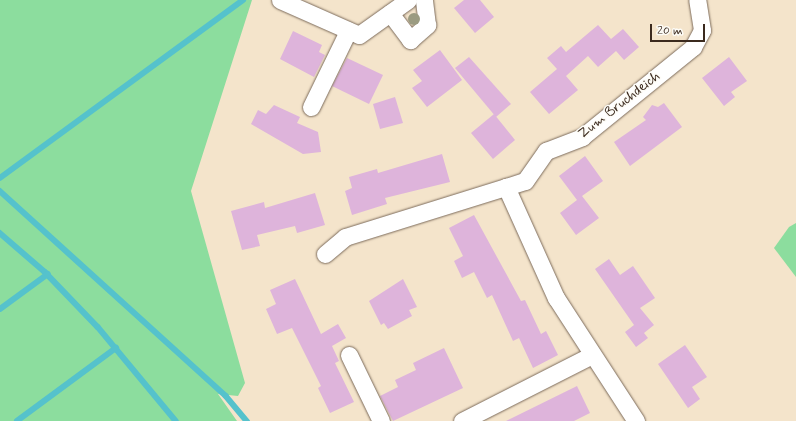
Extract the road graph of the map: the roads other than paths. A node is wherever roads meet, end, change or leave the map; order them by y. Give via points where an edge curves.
1 (280, 0) edge
2 (408, 0) edge
3 (424, 0) edge
4 (696, 0) edge
5 (390, 13) junction
6 (348, 31) junction
7 (311, 107) dead end
8 (506, 187) junction
9 (325, 254) dead end
10 (349, 355) dead end
11 (592, 355) junction
12 (381, 421) edge
13 (462, 421) edge
14 (636, 421) edge

1 - 6 street
2 - 5 street
3 - 5 street via 427,25 410,40
4 - 8 street, Zum Bruchdeich via 702,30 692,47 582,137 546,151 526,181
5 - 6 street via 359,35
6 - 7 street
8 - 9 street, Zum Bruchdeich via 345,237
8 - 11 street via 556,298
10 - 12 street
11 - 13 street
11 - 14 street

